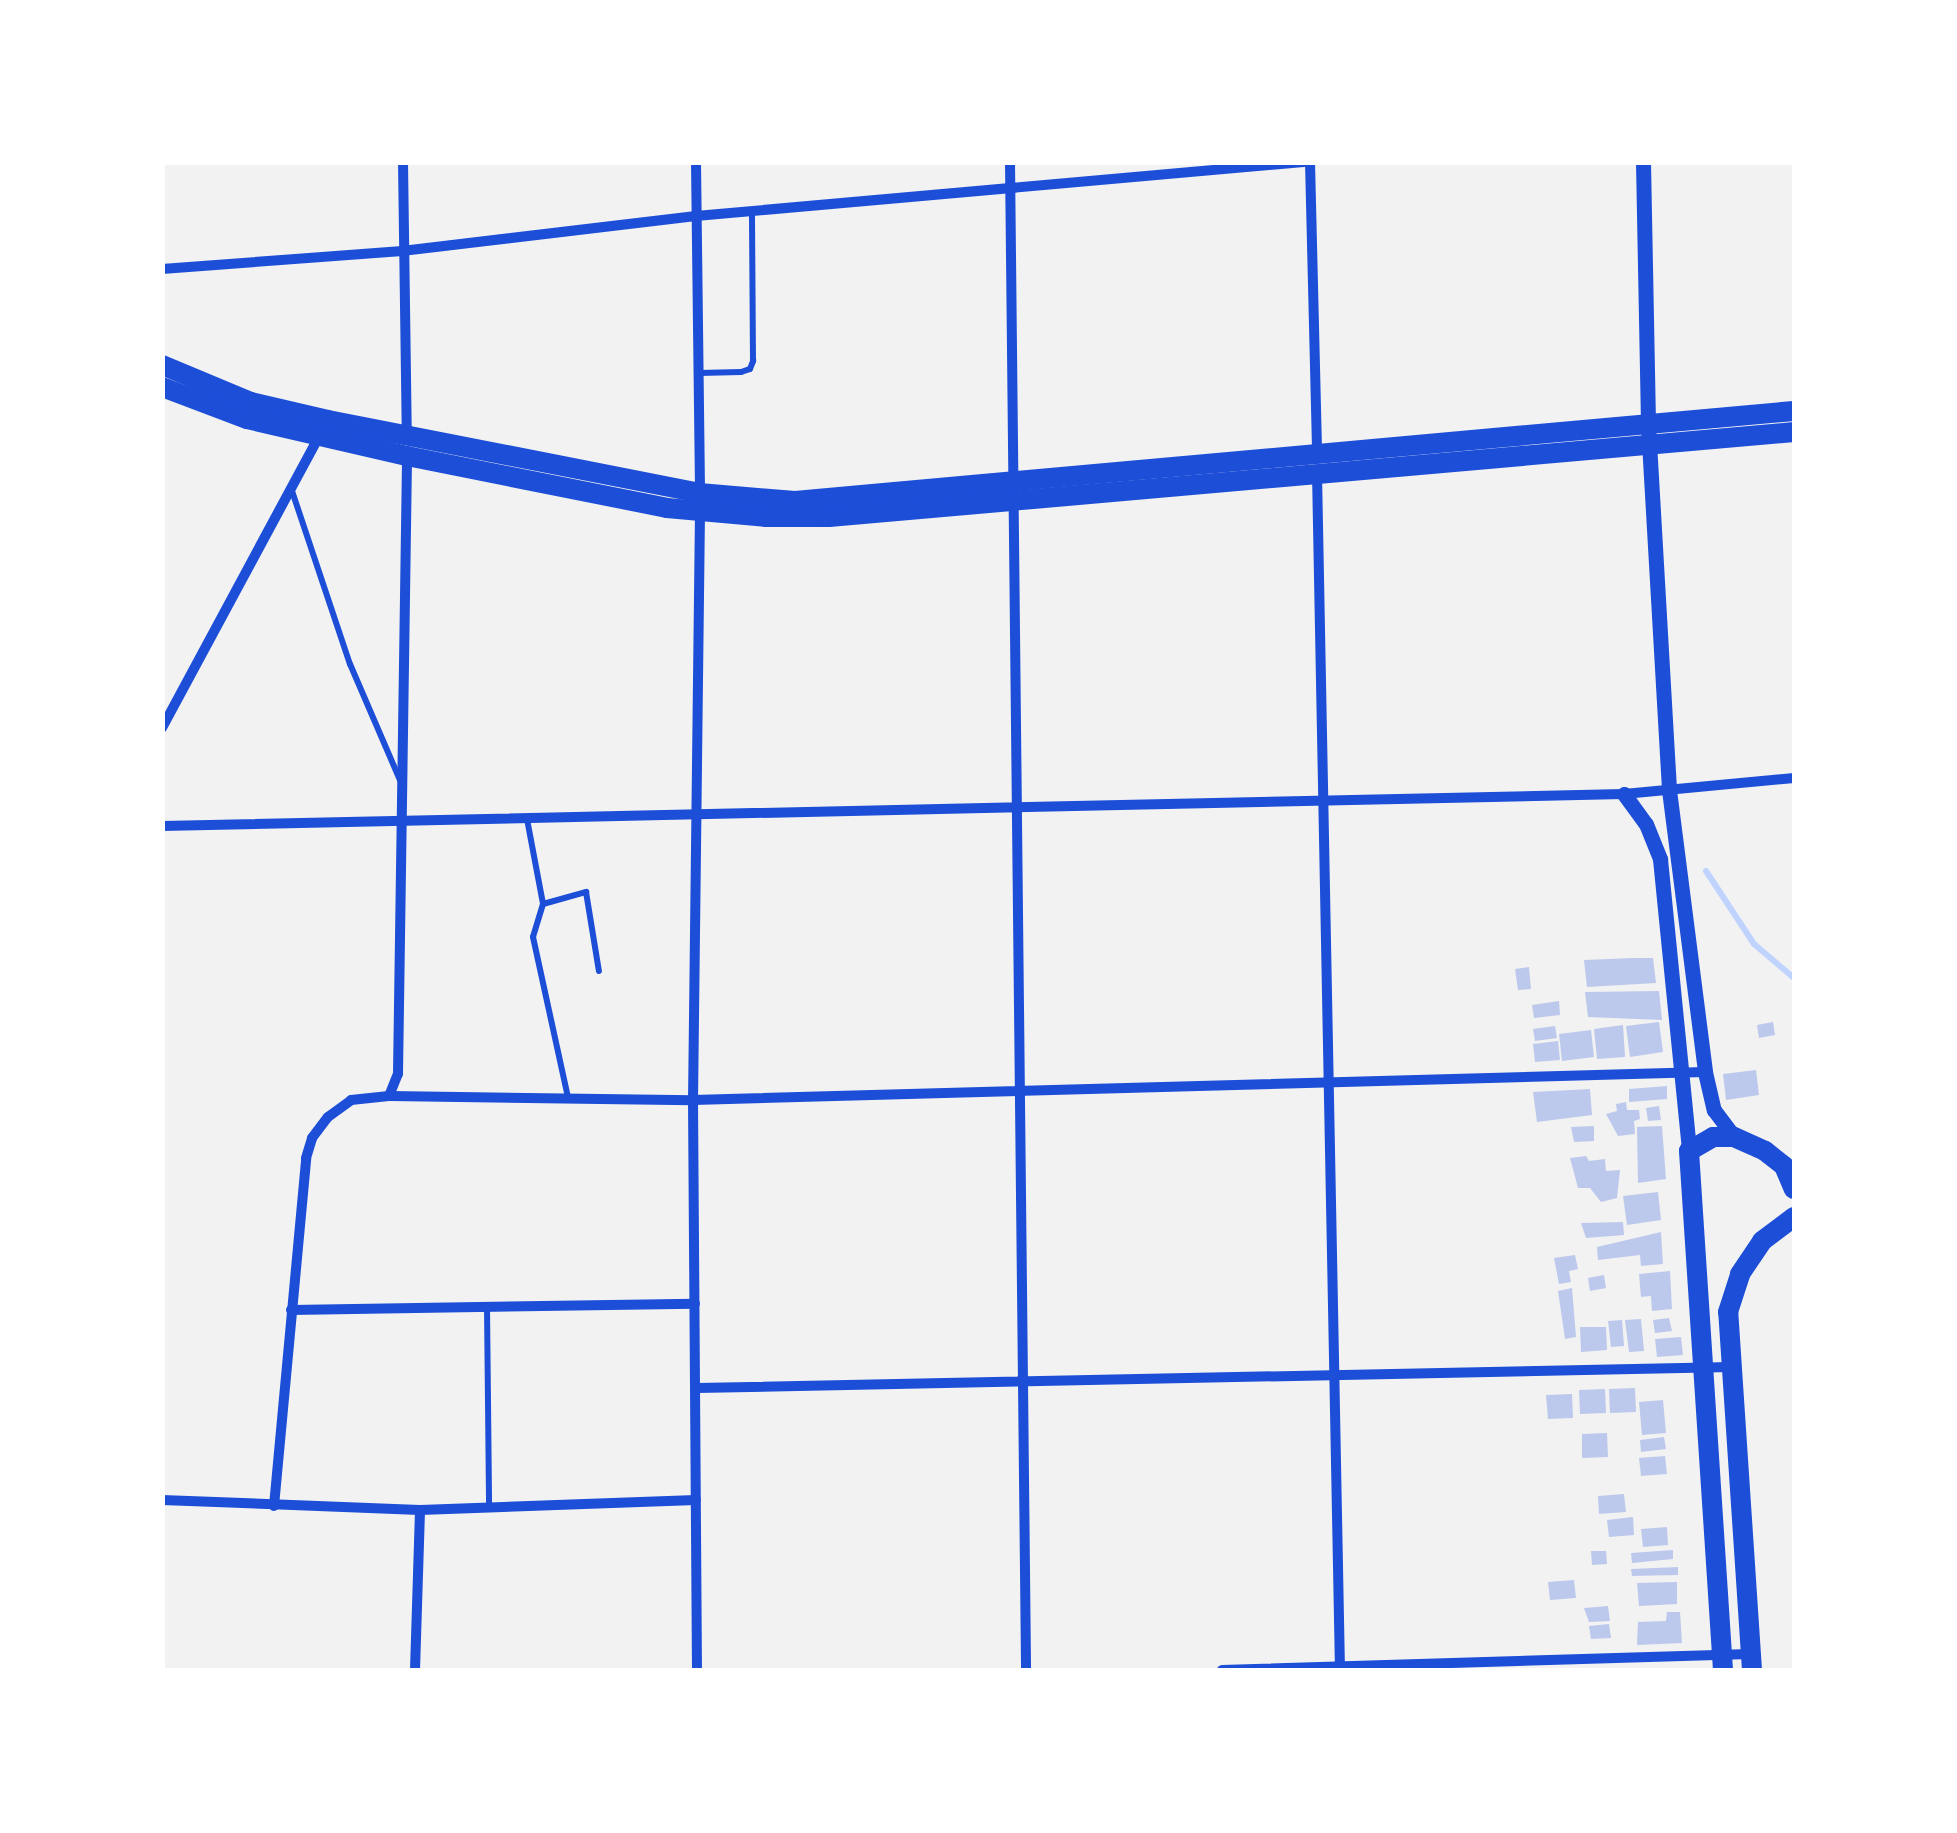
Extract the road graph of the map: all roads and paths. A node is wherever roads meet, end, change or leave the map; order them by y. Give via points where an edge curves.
1 (403, 162) edge
2 (696, 162) edge
3 (1010, 162) edge
4 (1307, 162) edge
5 (1642, 162) edge
6 (1010, 188) junction
7 (752, 211) junction
8 (696, 216) junction
9 (402, 251) junction
10 (162, 269) edge
11 (162, 365) edge
12 (698, 373) junction
13 (162, 387) edge
14 (1794, 411) edge
15 (324, 428) junction
16 (1794, 432) edge
17 (1648, 436) junction
18 (407, 446) junction
19 (1317, 464) junction
20 (291, 486) junction
21 (1016, 491) junction
22 (700, 503) junction
23 (162, 728) edge
24 (1794, 778) edge
25 (405, 790) junction
26 (1668, 790) junction
27 (1624, 794) junction
28 (1324, 799) junction
29 (1017, 808) junction
30 (693, 816) junction
31 (404, 819) junction
32 (527, 819) junction
33 (162, 826) edge
34 (543, 904) junction
35 (599, 971) dead end
36 (1705, 1072) junction
37 (1680, 1073) junction
38 (1330, 1082) junction
39 (1018, 1090) junction
40 (389, 1096) junction
41 (568, 1098) junction
42 (693, 1100) junction
43 (1734, 1136) junction
44 (1689, 1150) junction
45 (1765, 1150) junction
46 (1794, 1154) edge
47 (1794, 1189) edge
48 (1794, 1200) edge
49 (1794, 1218) edge
50 (695, 1304) junction
51 (487, 1307) junction
52 (291, 1310) junction
53 (1702, 1366) junction
54 (1731, 1367) junction
55 (1333, 1376) junction
56 (1023, 1382) junction
57 (697, 1388) junction
58 (162, 1500) edge
59 (696, 1500) junction
60 (274, 1506) junction
61 (489, 1507) junction
62 (420, 1510) junction
63 (1752, 1662) edge
64 (1723, 1663) edge
65 (1340, 1669) edge
66 (416, 1670) edge
67 (697, 1670) edge
68 (1026, 1670) edge
69 (1222, 1670) edge

1 - 9 street
2 - 8 street
3 - 6 street
4 - 6 street
4 - 19 street
5 - 17 street
6 - 7 street
6 - 21 street
7 - 8 street
7 - 12 lane via 753,361 741,372
8 - 9 street
8 - 12 street
9 - 10 street
9 - 18 street
11 - 15 main road
12 - 22 street
13 - 15 main road via 234,414
14 - 17 main road
15 - 18 main road
15 - 20 street
16 - 17 main road
17 - 19 main road
17 - 26 street
18 - 22 main road
18 - 25 street
19 - 21 main road
19 - 28 street
20 - 23 street
20 - 25 lane via 350,664
21 - 22 main road
21 - 29 street
22 - 30 street
24 - 26 street
25 - 31 street
26 - 27 street
26 - 36 street
27 - 28 street
27 - 37 street via 1660,859
28 - 29 street
28 - 38 street
29 - 30 street
29 - 39 street
30 - 32 street
30 - 42 street
31 - 32 street
31 - 33 street
31 - 40 street via 402,1027
32 - 34 lane
34 - 35 lane via 586,892
34 - 41 lane via 534,937
36 - 37 street
36 - 43 street via 1714,1110
37 - 38 street
37 - 44 street
38 - 39 street
38 - 55 street
39 - 42 street
39 - 56 street
40 - 41 street
40 - 52 street via 352,1100 312,1138
41 - 42 street
42 - 50 street
43 - 44 main road via 1713,1136
43 - 45 main road
44 - 53 main road
45 - 46 main road
45 - 47 main road via 1784,1166
48 - 49 main road
49 - 54 main road via 1762,1241 1740,1274 1728,1312
50 - 51 street
50 - 57 street
51 - 52 street
51 - 61 lane
52 - 60 street
53 - 54 street
53 - 55 street
53 - 64 main road
54 - 63 main road
55 - 56 street
55 - 65 street
56 - 57 street
56 - 68 street
57 - 59 street
58 - 60 street
59 - 61 street
59 - 67 street
60 - 62 street
61 - 62 street
62 - 66 street
63 - 64 street
64 - 65 street
65 - 69 street

